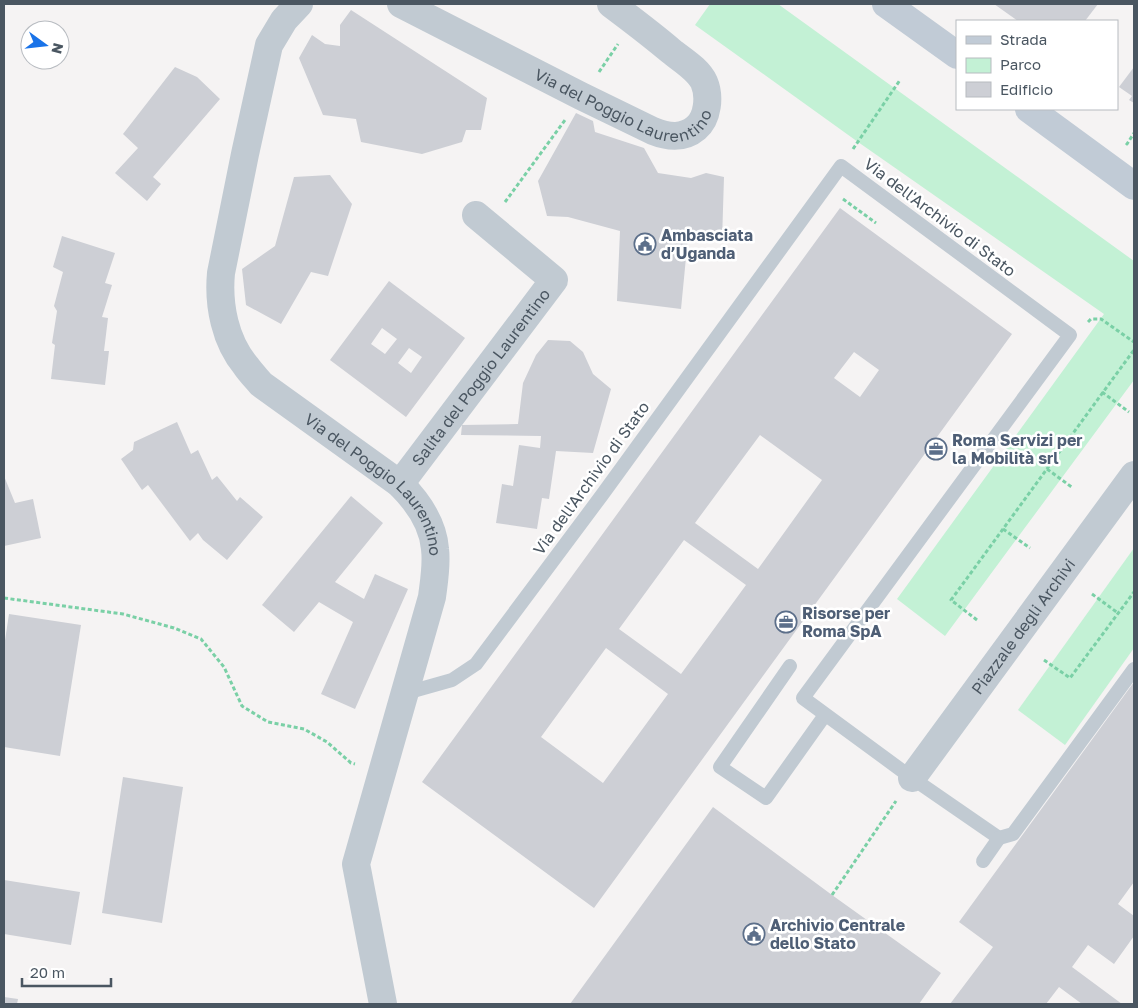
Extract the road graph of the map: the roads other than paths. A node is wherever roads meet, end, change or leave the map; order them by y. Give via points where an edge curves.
1 (299, 4) edge
2 (401, 4) edge
3 (610, 4) edge
4 (886, 4) edge
5 (956, 54) edge
6 (1030, 110) edge
7 (1134, 186) edge
8 (476, 216) dead end
9 (1134, 475) edge
10 (400, 484) junction
11 (790, 666) dead end
12 (1134, 669) edge
13 (406, 693) junction
14 (825, 715) junction
15 (905, 788) junction
16 (998, 838) junction
17 (983, 861) dead end
18 (382, 1004) edge

1 - 10 street, Via del Poggio Laurentino via 269,44 221,273 224,321 244,365 262,384
2 - 3 street, Via del Poggio Laurentino via 653,131 679,136 697,128 705,117 707,94 704,82 635,21
4 - 5 street
6 - 7 street
8 - 10 street, Salita del Poggio Laurentino via 554,280
9 - 15 street, Piazzale degli Archivi
10 - 13 street, Via del Poggio Laurentino via 427,520 436,549 432,597
11 - 14 lane via 720,767 766,798
12 - 16 lane via 1013,834
13 - 14 lane, Via dell'Archivio di Stato via 452,680 476,664 842,166 1070,336 803,698
13 - 18 street, Via del Poggio Laurentino via 356,864
14 - 15 lane
15 - 16 lane
16 - 17 lane

